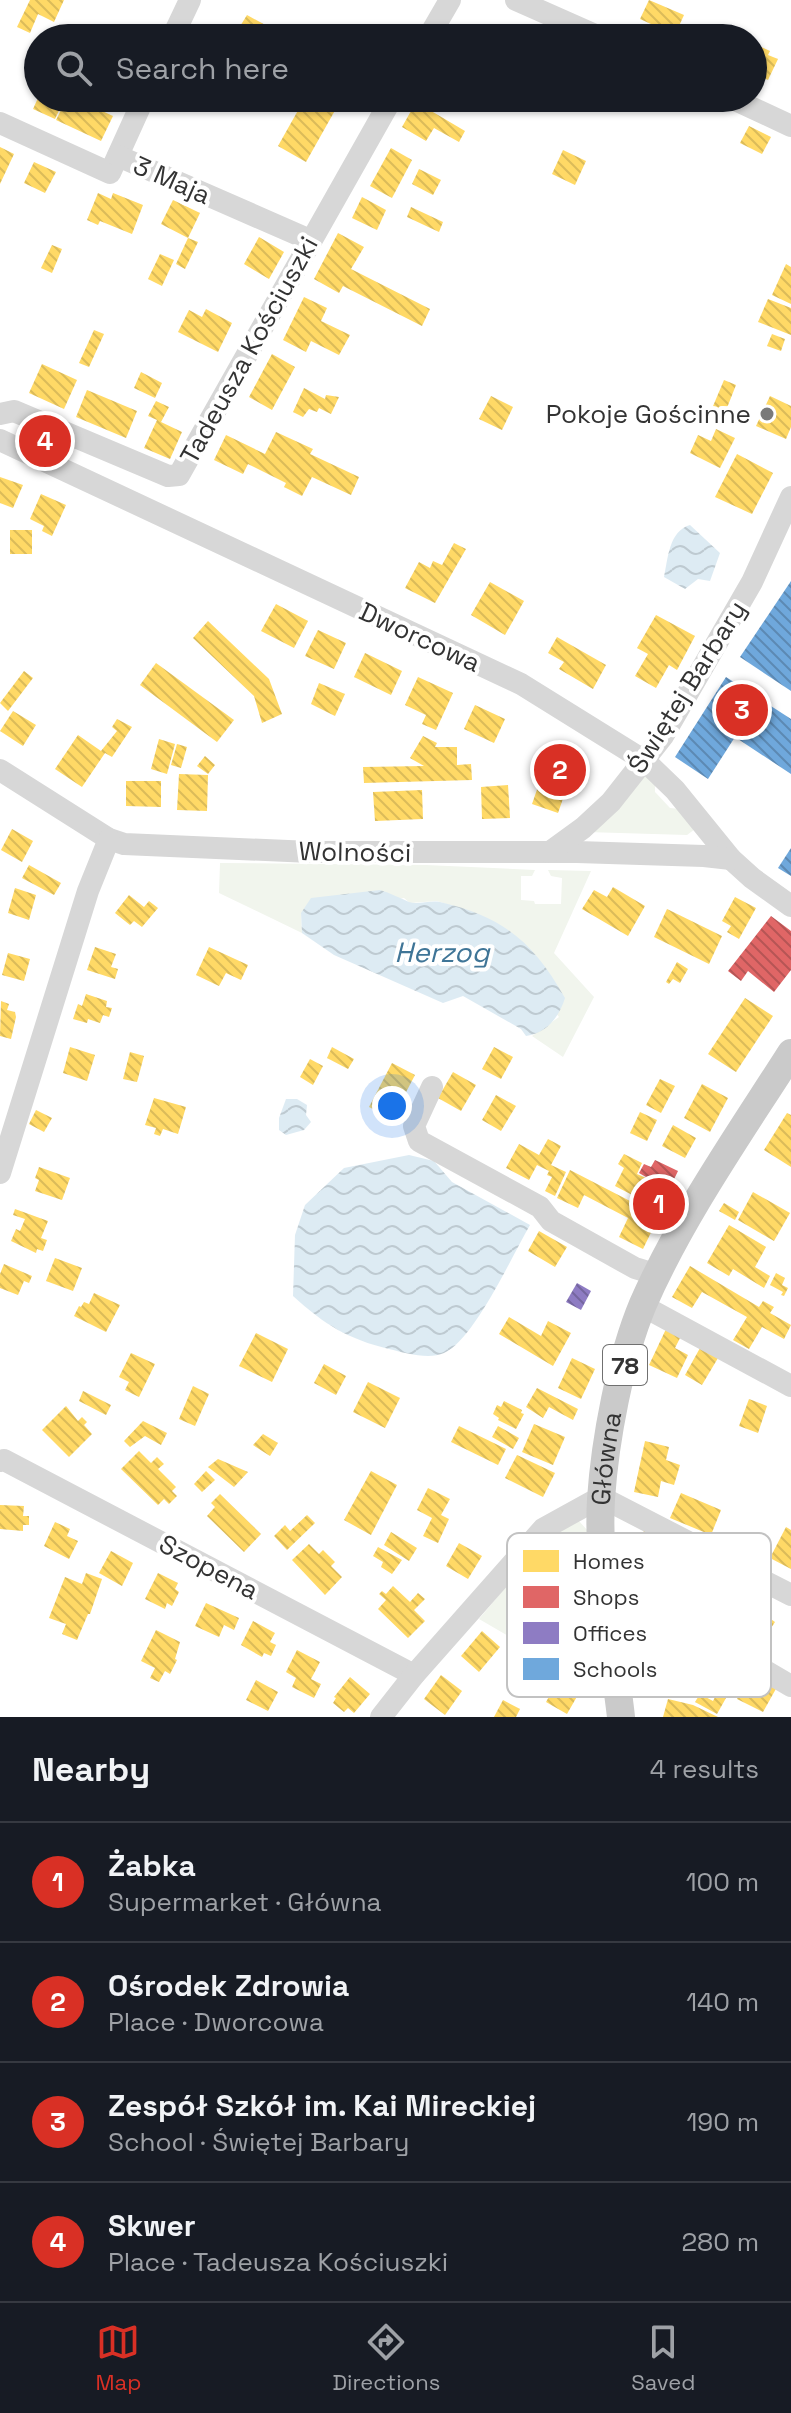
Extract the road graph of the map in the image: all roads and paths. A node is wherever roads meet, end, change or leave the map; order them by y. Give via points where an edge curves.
1 (190, 0) edge
2 (450, 0) edge
3 (516, 0) edge
4 (179, 24) edge
5 (436, 24) edge
6 (570, 24) edge
7 (138, 112) edge
8 (384, 112) edge
9 (761, 112) edge
10 (0, 123) edge
11 (791, 126) edge
12 (118, 156) junction
13 (310, 240) junction
14 (0, 414) edge
15 (0, 440) edge
16 (791, 497) edge
17 (645, 761) junction
18 (0, 770) edge
19 (109, 839) junction
20 (550, 852) junction
21 (731, 859) junction
22 (791, 906) edge
23 (791, 1054) edge
24 (432, 1087) dead end
25 (0, 1173) edge
26 (658, 1275) junction
27 (643, 1306) junction
28 (791, 1386) edge
29 (1, 1460) edge
30 (601, 1497) junction
31 (539, 1533) edge
32 (603, 1533) edge
33 (671, 1533) edge
34 (507, 1570) edge
35 (771, 1585) edge
36 (791, 1595) edge
37 (771, 1674) edge
38 (414, 1675) junction
39 (791, 1686) edge
40 (619, 1697) edge
41 (381, 1717) edge
42 (621, 1717) edge

1 - 4 street
2 - 5 street
3 - 6 street
7 - 12 street
8 - 13 street, Tadeusza Kościuszki
9 - 11 street
10 - 12 street, 3 Maja via 110,173
12 - 13 street, 3 Maja
13 - 14 street, Tadeusza Kościuszki via 179,475 168,476 14,411
15 - 17 street, Dworcowa via 521,684
16 - 17 street, Świętej Barbary via 752,582
17 - 20 street, Świętej Barbary via 611,802
17 - 21 street, Dworcowa
18 - 19 street, Wolności
19 - 20 street, Wolności via 124,844 325,852
19 - 25 street
20 - 21 street, Wolności
21 - 22 street, Dworcowa
23 - 26 main road, Główna / 78
24 - 26 street via 414,1126 419,1141 540,1207 551,1221 611,1255
26 - 27 main road, Główna / 78
27 - 28 street
27 - 30 main road, Główna / 78 via 615,1397
29 - 38 street, Szopena
30 - 31 street
30 - 32 main road, Główna / 78
30 - 33 street
34 - 38 street
35 - 36 street
37 - 39 street
38 - 41 street
40 - 42 main road, Główna / 78

